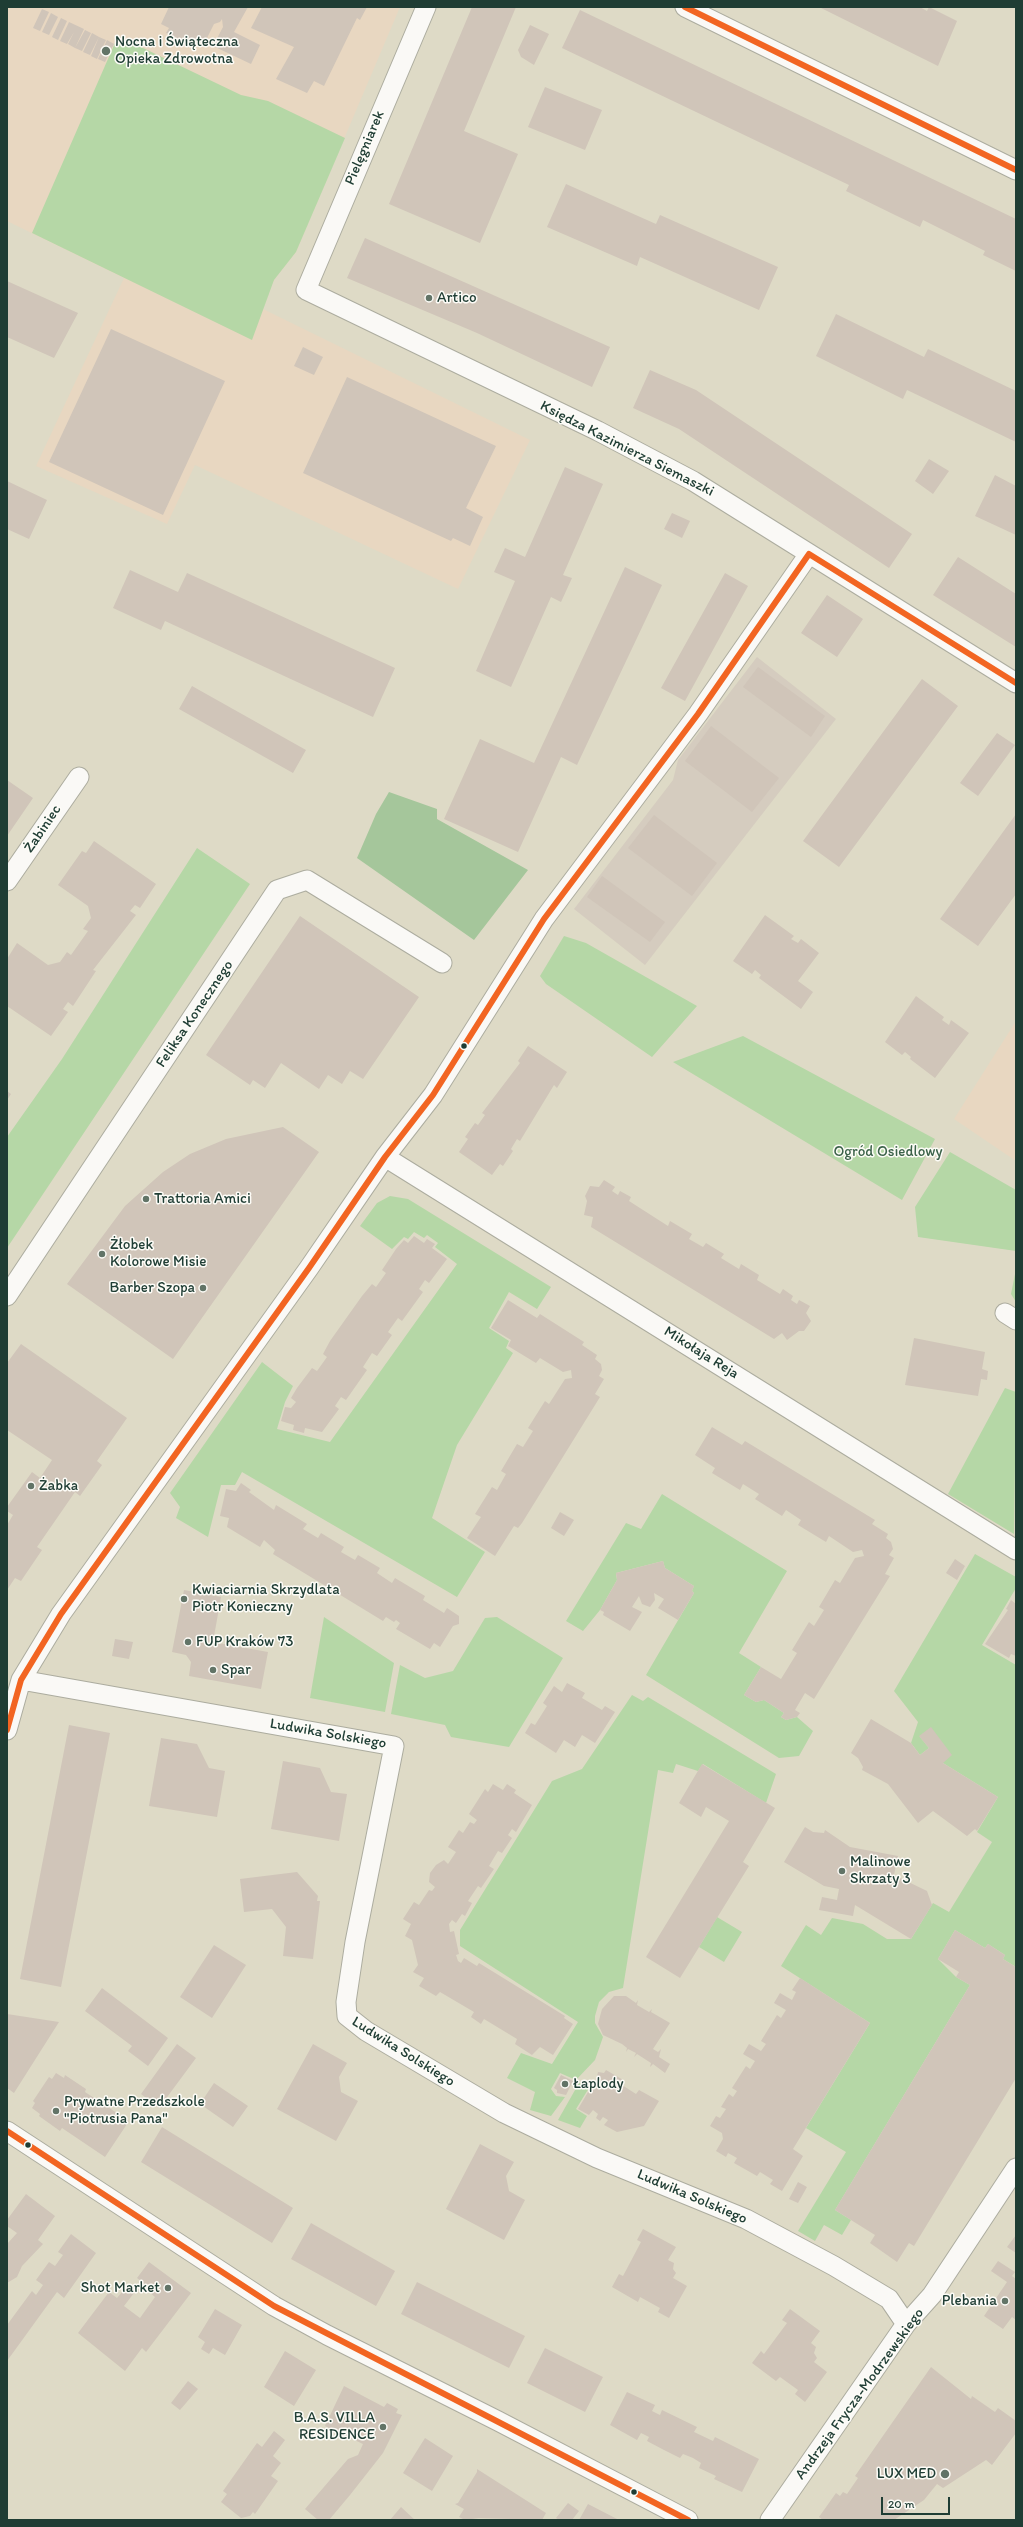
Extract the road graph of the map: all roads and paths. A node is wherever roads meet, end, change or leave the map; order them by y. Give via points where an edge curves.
1 (426, 7) edge
2 (685, 7) edge
3 (1016, 170) edge
4 (306, 290) joint
5 (809, 554) junction
6 (1016, 682) edge
7 (79, 777) dead end
8 (7, 881) edge
9 (442, 963) dead end
10 (385, 1157) junction
11 (7, 1296) edge
12 (1016, 1550) edge
13 (21, 1680) junction
14 (7, 1730) edge
15 (7, 2131) edge
16 (1016, 2168) edge
17 (906, 2324) junction
18 (688, 2520) edge
19 (770, 2520) edge

1 - 4 street, Pielęgniarek
2 - 3 street
4 - 5 street, Księdza Kazimierza Siemaszki via 659,462 727,501
5 - 6 street, Księdza Kazimierza Siemaszki
5 - 10 street via 698,714 544,919 433,1095
7 - 8 street, Żabiniec
9 - 11 street, Feliksa Konecznego via 307,880 276,890
10 - 12 street, Mikołaja Reja
10 - 13 street via 61,1614
13 - 14 street
13 - 17 street, Ludwika Solskiego via 394,1746 355,1942 346,2002 347,2016 366,2031 504,2113 597,2158 746,2218 834,2266 889,2299
15 - 18 street via 274,2306
16 - 17 street, Andrzeja Frycza-Modrzewskiego via 932,2295
17 - 19 street, Andrzeja Frycza-Modrzewskiego

